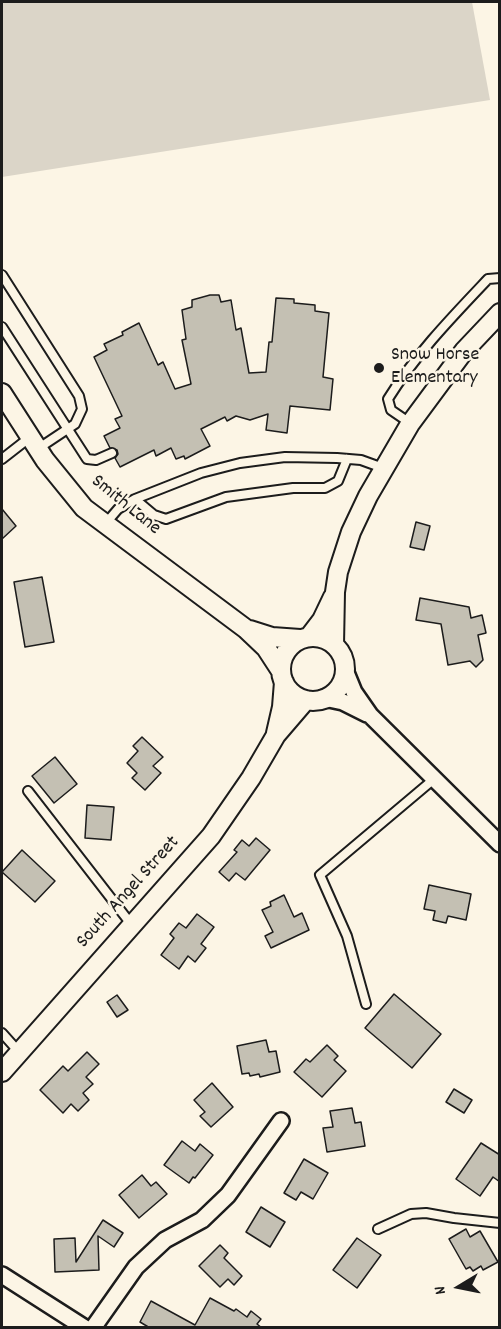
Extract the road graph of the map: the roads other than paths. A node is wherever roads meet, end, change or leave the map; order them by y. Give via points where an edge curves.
1 (2, 275) edge
2 (500, 278) edge
3 (500, 313) edge
4 (2, 327) edge
5 (2, 393) edge
6 (410, 424) junction
7 (67, 429) junction
8 (34, 443) junction
9 (112, 453) dead end
10 (2, 459) edge
11 (347, 459) junction
12 (384, 468) junction
13 (135, 499) junction
14 (105, 523) junction
15 (335, 592) junction
16 (246, 629) junction
17 (304, 638) junction
18 (334, 645) junction
19 (345, 670) junction
20 (282, 676) junction
21 (315, 699) junction
22 (370, 715) junction
23 (276, 735) junction
24 (434, 779) junction
25 (28, 790) dead end
26 (500, 844) edge
27 (131, 924) junction
28 (366, 1004) dead end
29 (2, 1033) edge
30 (19, 1052) junction
31 (2, 1071) edge
32 (281, 1120) dead end
33 (500, 1223) edge
34 (378, 1229) dead end
35 (2, 1275) edge
36 (86, 1328) edge
37 (93, 1328) edge

1 - 7 lane via 80,396 82,409 75,424
2 - 6 lane via 488,279 436,333 388,399 391,410
3 - 6 street via 464,351
4 - 7 lane
5 - 8 street, Smith Lane
6 - 12 street
7 - 8 lane
7 - 9 lane via 87,459 96,460
8 - 10 lane
8 - 14 street, Smith Lane via 84,508
11 - 12 lane
11 - 13 lane via 285,457 240,463 201,473
11 - 13 lane via 338,481 325,488 226,497 166,519 154,515
12 - 15 street via 351,532
13 - 14 lane
14 - 16 street, Smith Lane
15 - 17 street via 322,620
15 - 18 street
16 - 17 street, Smith Lane via 272,637
16 - 20 street, Smith Lane via 266,648
17 - 18 street via 326,640
17 - 20 street via 286,651
18 - 19 street
19 - 21 street via 339,687
19 - 22 street
20 - 21 street via 290,690
20 - 23 street, South Angel Street via 282,707
21 - 22 street via 343,702
21 - 23 street, South Angel Street
22 - 24 street
23 - 27 street, South Angel Street via 211,836
24 - 26 street
24 - 28 lane via 320,875 346,936
25 - 27 lane
27 - 30 street, South Angel Street
29 - 30 lane
30 - 31 street, South Angel Street
32 - 37 street via 228,1195 202,1220 165,1240 136,1267
33 - 34 lane via 426,1213 411,1214
35 - 36 street

